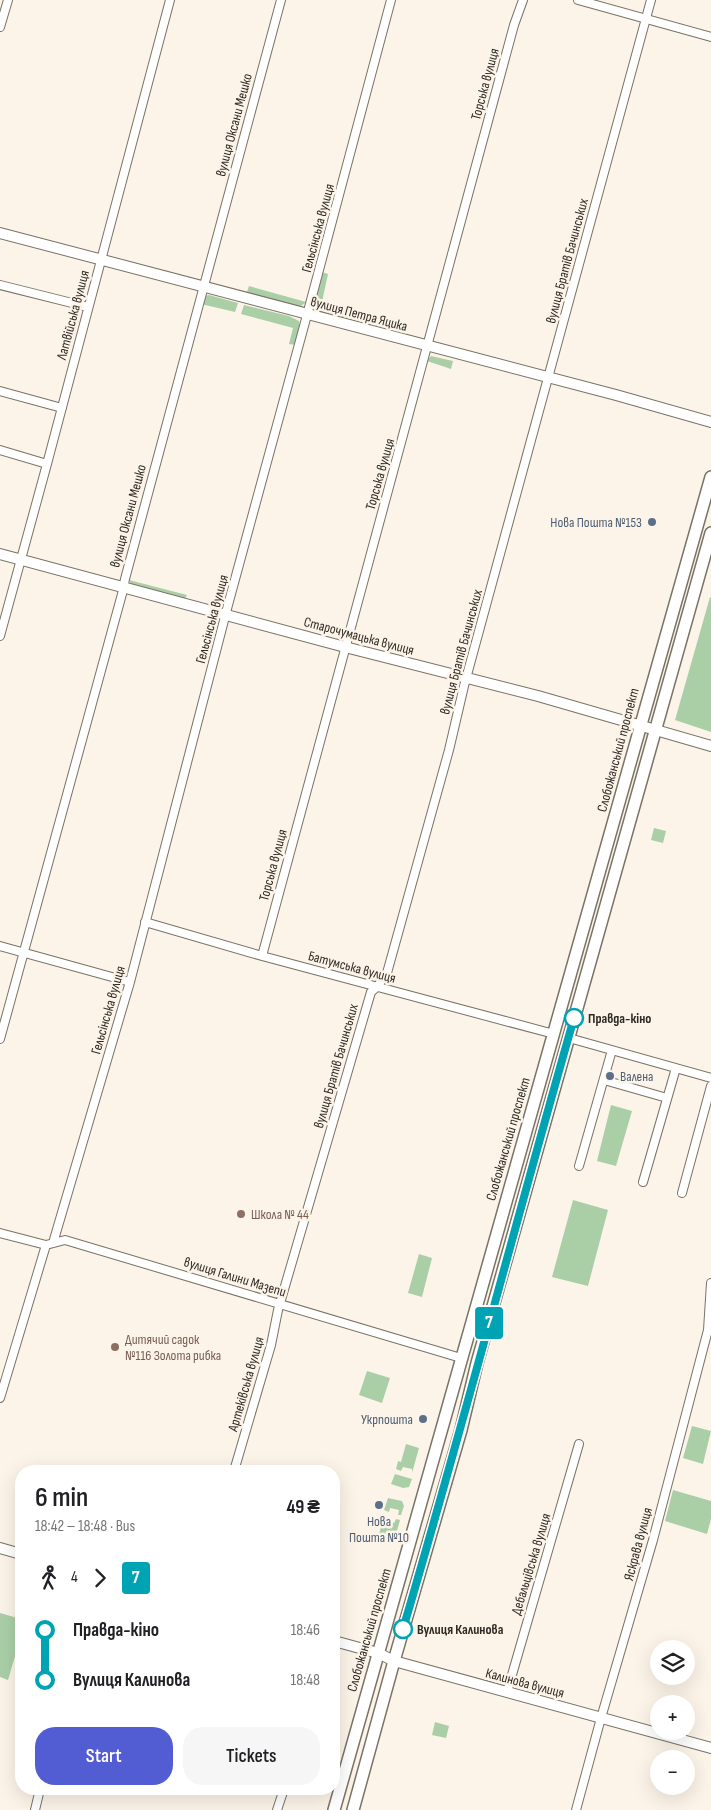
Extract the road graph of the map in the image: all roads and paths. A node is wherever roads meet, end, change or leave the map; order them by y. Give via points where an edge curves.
1 (8, 0) edge
2 (170, 0) edge
3 (282, 0) edge
4 (391, 0) edge
5 (523, 0) edge
6 (578, 0) edge
7 (651, 0) edge
8 (645, 19) junction
9 (0, 27) edge
10 (711, 37) edge
11 (0, 233) edge
12 (101, 259) junction
13 (0, 285) edge
14 (203, 286) junction
15 (88, 307) junction
16 (308, 315) junction
17 (428, 347) junction
18 (548, 377) junction
19 (0, 391) edge
20 (62, 408) junction
21 (711, 422) edge
22 (0, 450) edge
23 (47, 464) junction
24 (711, 477) edge
25 (711, 533) edge
26 (0, 554) edge
27 (21, 560) junction
28 (124, 587) junction
29 (226, 614) junction
30 (0, 636) edge
31 (344, 647) junction
32 (466, 678) junction
33 (640, 725) junction
34 (655, 730) junction
35 (711, 746) edge
36 (145, 922) junction
37 (0, 946) edge
38 (24, 952) junction
39 (262, 956) junction
40 (130, 982) junction
41 (377, 987) junction
42 (554, 1034) junction
43 (569, 1038) junction
44 (0, 1040) edge
45 (612, 1050) junction
46 (676, 1068) junction
47 (711, 1078) edge
48 (604, 1080) junction
49 (711, 1086) edge
50 (667, 1098) junction
51 (579, 1166) dead end
52 (643, 1182) dead end
53 (682, 1193) dead end
54 (0, 1233) edge
55 (49, 1244) junction
56 (711, 1283) edge
57 (280, 1303) junction
58 (461, 1358) junction
59 (0, 1398) edge
60 (579, 1444) dead end
61 (236, 1465) edge
62 (0, 1548) edge
63 (15, 1552) edge
64 (340, 1643) edge
65 (378, 1653) junction
66 (394, 1661) junction
67 (507, 1692) junction
68 (601, 1718) junction
69 (711, 1748) edge
70 (340, 1789) edge
71 (39, 1795) edge
72 (282, 1795) edge
73 (338, 1795) edge
74 (35, 1810) edge
75 (278, 1810) edge
76 (334, 1810) edge
77 (353, 1810) edge
78 (576, 1810) edge

1 - 9 street
2 - 12 street, Латвійська вулиця
3 - 14 street, вулиця Оксани Мешко
4 - 16 street, Гельсінська вулиця
5 - 17 street, Торська вулиця
6 - 8 street
7 - 8 street, вулиця Братів Бачинських
8 - 10 street
8 - 18 street, вулиця Братів Бачинських
11 - 12 street, вулиця Петра Яцика
12 - 14 street, вулиця Петра Яцика
12 - 15 street, Латвійська вулиця
13 - 15 street
14 - 16 street, вулиця Петра Яцика
14 - 28 street, вулиця Оксани Мешко
15 - 20 street, Латвійська вулиця
16 - 17 street, вулиця Петра Яцика
16 - 29 street, Гельсінська вулиця
17 - 18 street, вулиця Петра Яцика
17 - 31 street, Торська вулиця
18 - 21 street, вулиця Петра Яцика
18 - 32 street, вулиця Братів Бачинських
19 - 20 street
20 - 23 street, Латвійська вулиця
22 - 23 street
23 - 27 street, Латвійська вулиця
24 - 33 main road, Слобожанський проспект
25 - 34 main road
26 - 27 street, Старочумацька вулиця
27 - 28 street, Старочумацька вулиця
27 - 30 street, Латвійська вулиця
28 - 29 street, Старочумацька вулиця
28 - 38 street, вулиця Оксани Мешко
29 - 31 street, Старочумацька вулиця
29 - 36 street, Гельсінська вулиця
31 - 32 street, Старочумацька вулиця
31 - 39 street, Торська вулиця
32 - 33 street, Старочумацька вулиця
32 - 41 street, вулиця Братів Бачинських via 387,973
33 - 34 street, Старочумацька вулиця
33 - 42 main road, Слобожанський проспект
34 - 35 street, Старочумацька вулиця
34 - 43 main road
36 - 39 street, Батумська вулиця
36 - 40 street, Гельсінська вулиця
37 - 38 street
38 - 40 street
38 - 44 street, вулиця Оксани Мешко
39 - 41 street, Батумська вулиця
40 - 55 street, Гельсінська вулиця
41 - 42 street, Батумська вулиця
41 - 57 street, вулиця Братів Бачинських via 371,992
42 - 58 main road, Слобожанський проспект
43 - 45 street
43 - 66 main road
45 - 46 street
45 - 48 street
46 - 47 street
46 - 50 street
48 - 50 street
48 - 51 street
49 - 53 street
50 - 52 street
54 - 55 street, вулиця Галини Мазепи
55 - 57 street, вулиця Галини Мазепи via 65,1240
55 - 59 street, Гельсінська вулиця via 5,1366
56 - 68 street, Яскрава вулиця via 708,1330
57 - 58 street, вулиця Галини Мазепи
57 - 61 street, Артеківська вулиця
58 - 65 main road, Слобожанський проспект
60 - 67 street, Дебальцівська вулиця
62 - 63 street
64 - 65 street, Калинова вулиця
65 - 66 street, Калинова вулиця
65 - 70 main road, Слобожанський проспект
66 - 67 street, Калинова вулиця
66 - 77 main road
67 - 68 street, Калинова вулиця
68 - 69 street, Калинова вулиця
68 - 78 street, Яскрава вулиця
71 - 74 street
72 - 75 street
73 - 76 main road, Слобожанський проспект

